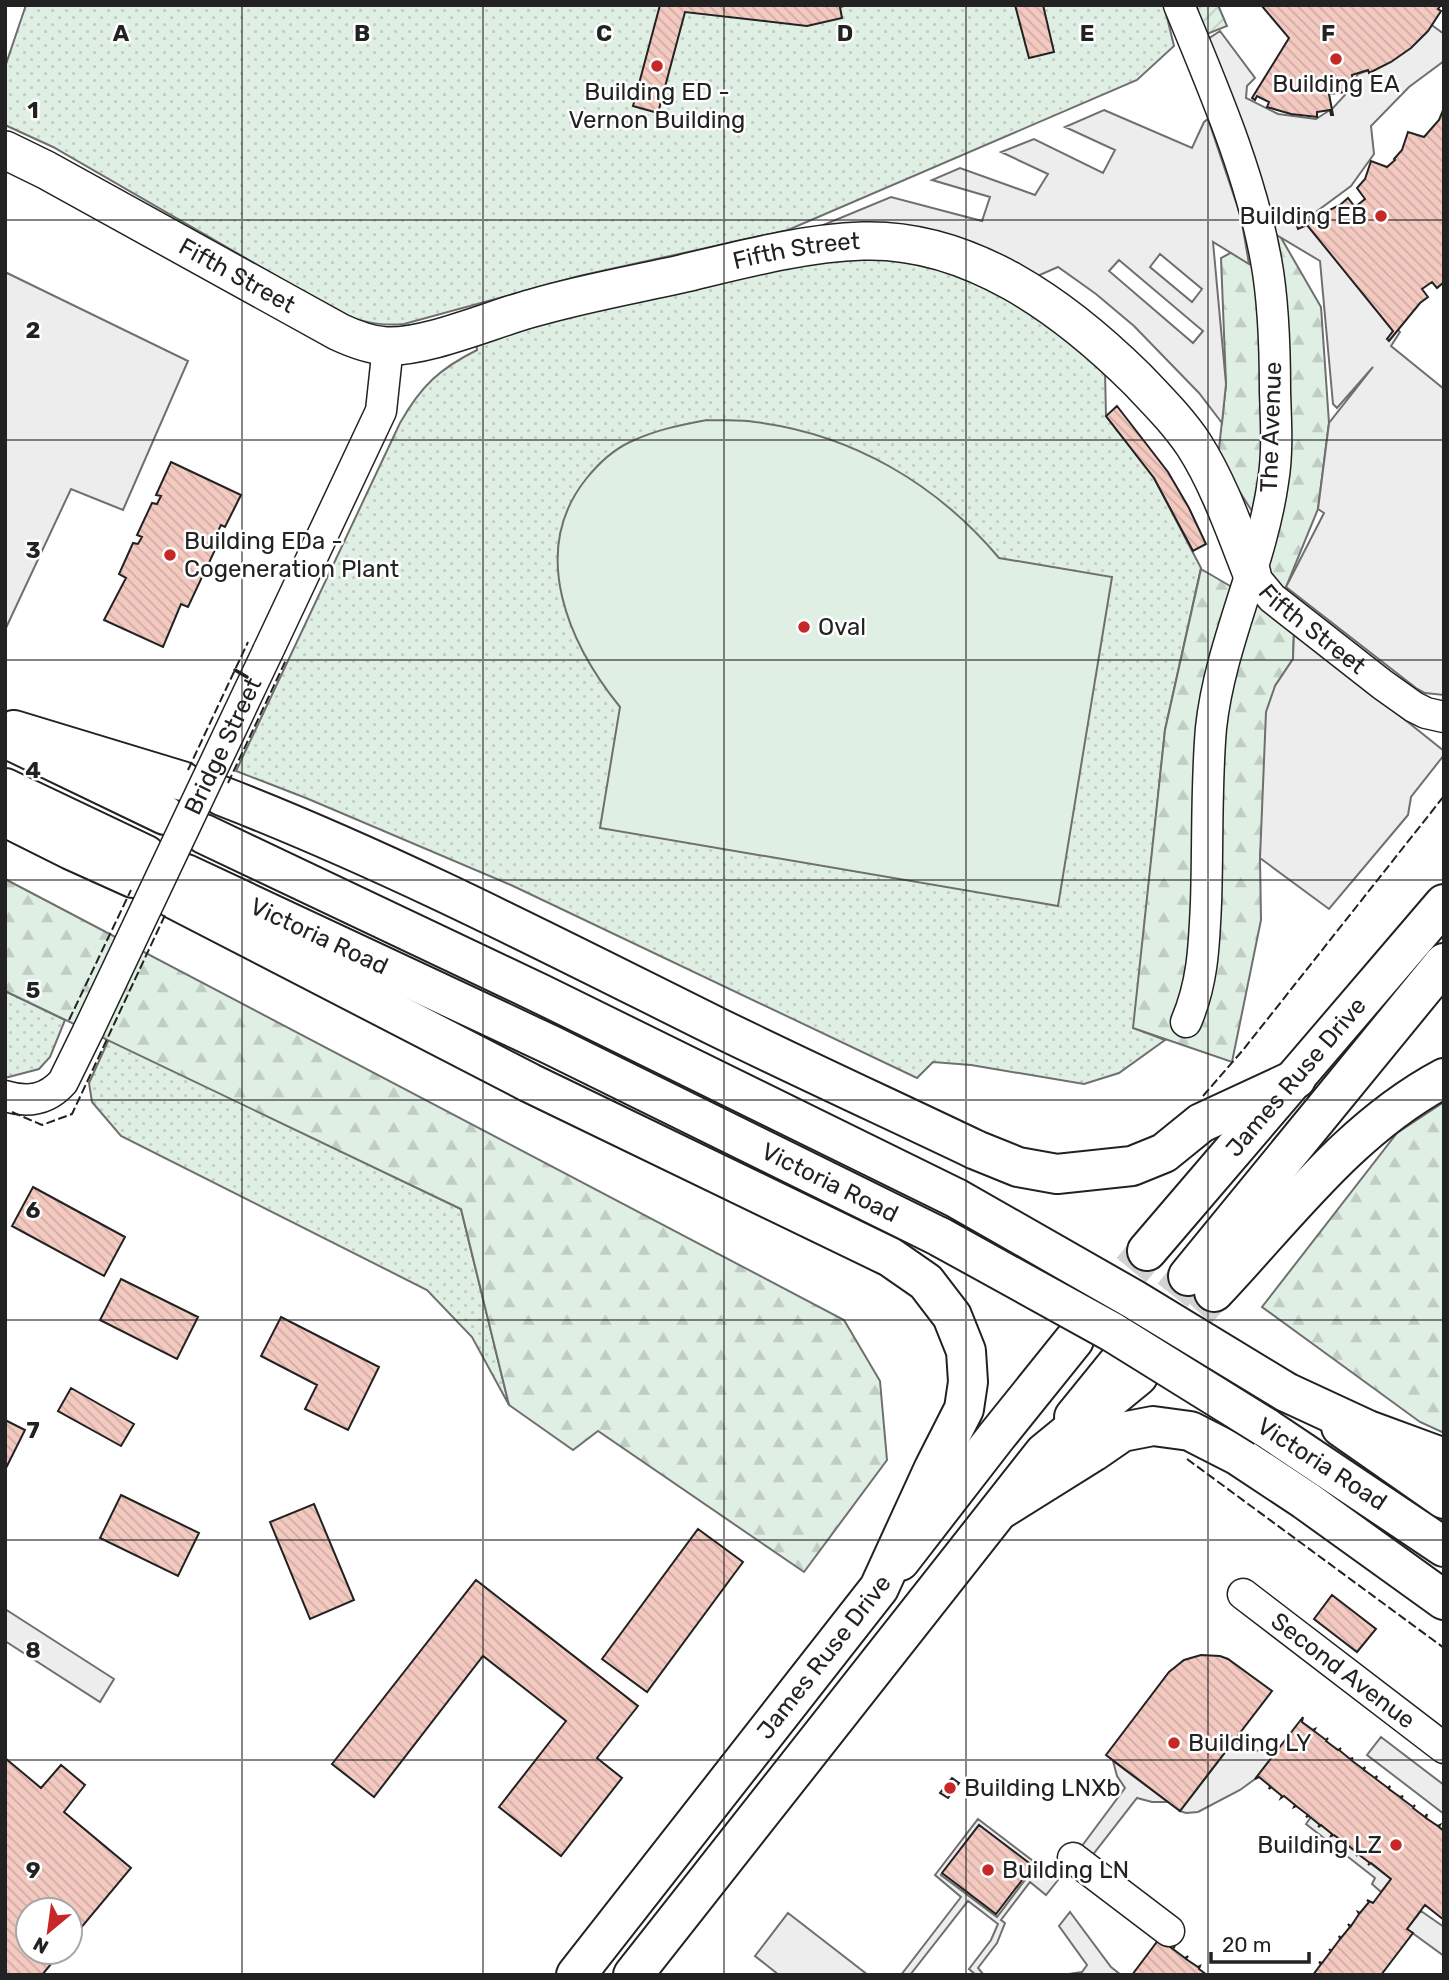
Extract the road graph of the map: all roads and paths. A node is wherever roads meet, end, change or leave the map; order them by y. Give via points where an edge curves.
1 (1179, 5) edge
2 (5, 150) edge
3 (388, 346) junction
4 (1252, 574) junction
5 (1444, 717) edge
6 (5, 727) edge
7 (5, 738) edge
8 (182, 781) dead end
9 (5, 788) edge
10 (222, 796) dead end
11 (166, 815) dead end
12 (5, 817) edge
13 (204, 834) dead end
14 (1444, 904) edge
15 (1444, 963) edge
16 (1186, 1022) dead end
17 (1444, 1078) edge
18 (1296, 1079) junction
19 (5, 1096) edge
20 (1147, 1251) tunnel mouth
21 (1074, 1340) tunnel mouth
22 (1128, 1370) tunnel mouth
23 (1286, 1392) junction
24 (1444, 1458) edge
25 (1444, 1499) edge
26 (995, 1513) junction
27 (1444, 1546) edge
28 (879, 1588) junction
29 (1243, 1594) dead end
30 (1444, 1600) edge
31 (1444, 1748) edge
32 (1073, 1858) dead end
33 (1169, 1931) dead end
34 (576, 1975) edge
35 (633, 1975) edge

1 - 4 street, The Avenue via 1242,171 1267,262 1275,370 1274,470
2 - 3 street, Fifth Street via 339,332
3 - 4 street, Fifth Street via 427,340 608,289 821,245 864,241 945,252 1026,290 1107,350 1150,393 1194,445
3 - 19 street, Bridge Street, bridge via 381,411 63,1082 47,1096 31,1100
4 - 5 street, Fifth Street via 1272,598 1383,685 1414,707
4 - 16 street, The Avenue via 1212,718 1202,970
6 - 8 main road
7 - 11 main road
9 - 12 main road via 139,866 71,850
10 - 18 main road via 472,905 719,1028 1018,1167 1057,1174 1132,1166 1164,1153 1201,1123
13 - 23 main road, Victoria Road, bridge via 909,1172
14 - 18 main road, James Ruse Drive
15 - 17 main road, James Ruse Drive via 1201,1284 1359,1137
18 - 20 main road, James Ruse Drive
21 - 28 main road, James Ruse Drive
22 - 26 main road, James Ruse Drive via 1044,1453
23 - 24 main road
23 - 25 main road, Victoria Road
26 - 30 main road via 1122,1432 1153,1426 1190,1431 1237,1455 1305,1500
26 - 35 main road, James Ruse Drive
27 - 28 main road, Victoria Road, bridge via 1112,1332 940,1237 564,1051 180,887 530,1083 890,1258 926,1282 952,1315 966,1351 964,1409
28 - 34 main road, James Ruse Drive
29 - 31 street, Second Avenue
32 - 33 street

